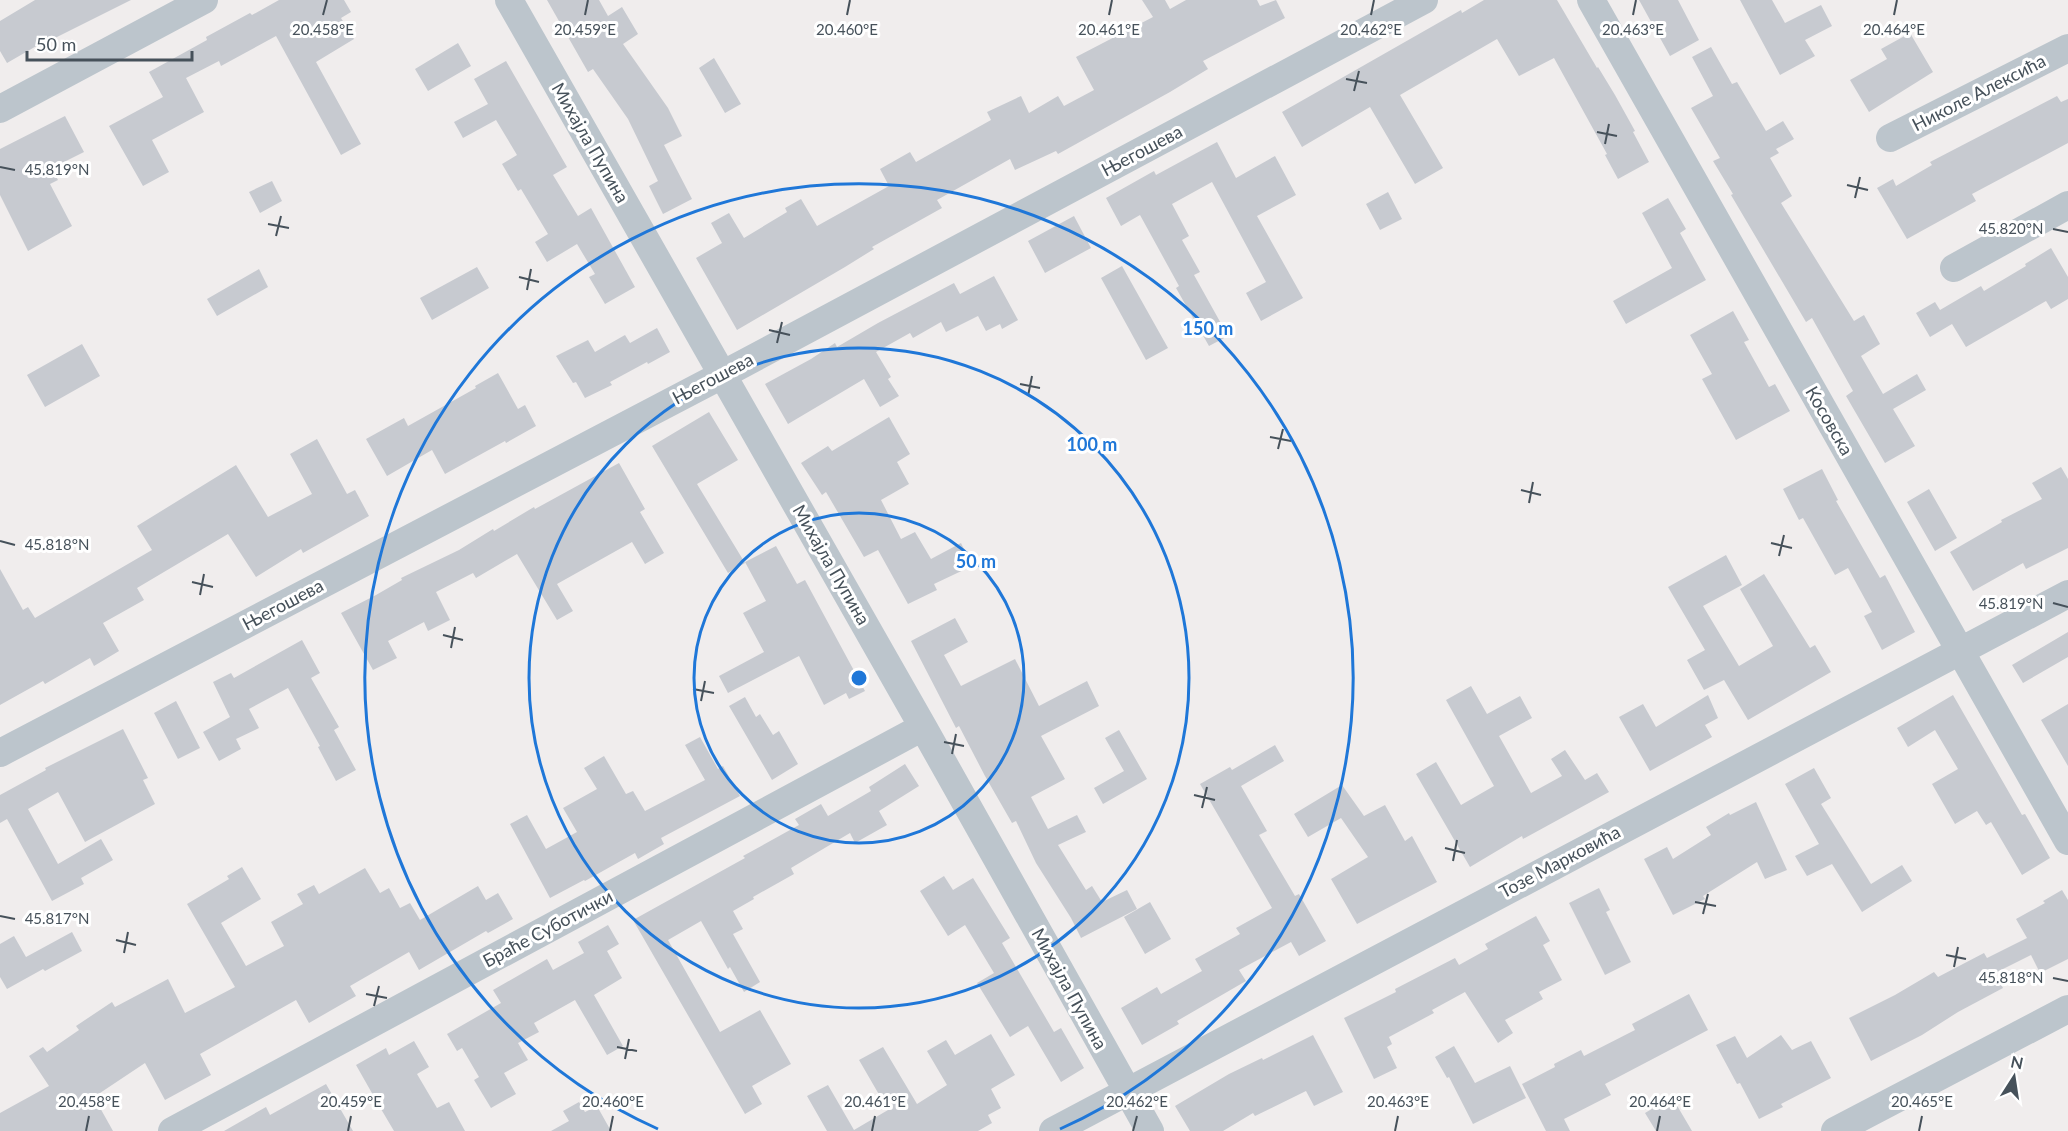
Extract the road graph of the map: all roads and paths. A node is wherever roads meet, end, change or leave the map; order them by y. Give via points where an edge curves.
1 (204, 0) edge
2 (509, 0) edge
3 (1424, 0) edge
4 (1591, 0) edge
5 (2068, 48) edge
6 (0, 110) edge
7 (1890, 138) dead end
8 (2068, 205) edge
9 (1954, 268) dead end
10 (722, 375) junction
11 (2068, 594) edge
12 (1960, 651) junction
13 (923, 727) junction
14 (0, 753) edge
15 (2068, 841) edge
16 (2068, 1009) edge
17 (1127, 1092) junction
18 (172, 1131) edge
19 (1053, 1131) edge
20 (1150, 1131) edge
21 (1835, 1131) edge

1 - 6 street
2 - 10 street, Михајла Пупина
3 - 10 street, Његошева
4 - 12 street, Косовска
5 - 7 street, Николе Алексића
8 - 9 street
10 - 13 street, Михајла Пупина
10 - 14 street, Његошева
11 - 12 street, Тозе Марковића
12 - 15 street, Косовска
12 - 17 street, Тозе Марковића
13 - 17 street, Михајла Пупина
13 - 18 street, Браће Суботички
16 - 21 street
17 - 19 street, Тозе Марковића
17 - 20 street, Михајла Пупина

